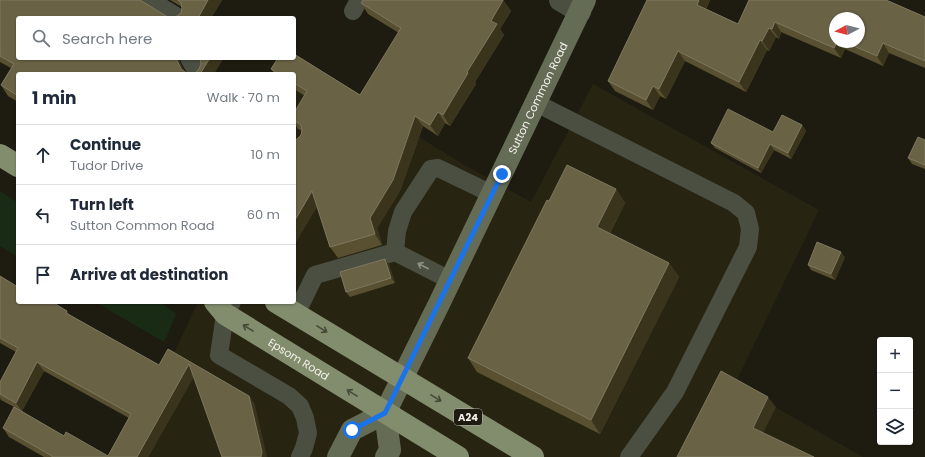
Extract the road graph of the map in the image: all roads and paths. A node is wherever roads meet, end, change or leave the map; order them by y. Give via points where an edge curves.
1 (150, 0) edge
2 (560, 0) edge
3 (583, 6) edge
4 (177, 16) edge
5 (190, 60) edge
6 (197, 72) edge
7 (536, 103) junction
8 (0, 155) edge
9 (16, 165) edge
10 (492, 194) junction
11 (395, 252) junction
12 (450, 280) junction
13 (279, 304) edge
14 (224, 306) edge
15 (296, 314) junction
16 (402, 378) junction
17 (385, 413) junction
18 (300, 457) edge
19 (338, 457) edge
20 (386, 457) edge
21 (458, 457) edge
22 (533, 457) edge
23 (629, 457) edge

1 - 4 lane
2 - 3 street
3 - 7 main road, Sutton Common Road
5 - 6 lane
7 - 10 main road, Sutton Common Road
7 - 23 lane via 734,203 746,213 750,229 748,247 675,392
8 - 9 highway
10 - 11 lane via 438,168 431,169 403,212 397,231
10 - 12 main road, Sutton Common Road
12 -> 11 lane
11 - 15 lane via 315,275
12 - 16 main road, Sutton Common Road
13 - 15 highway, A24
17 -> 14 highway, Epsom Road
14 - 18 lane via 220,355 289,396 300,406 308,433
15 -> 16 highway, A24
16 - 17 main road, Sutton Common Road
16 -> 22 highway, A24
17 - 19 main road via 352,430
17 - 20 main road via 390,450
17 - 21 highway, Epsom Road

